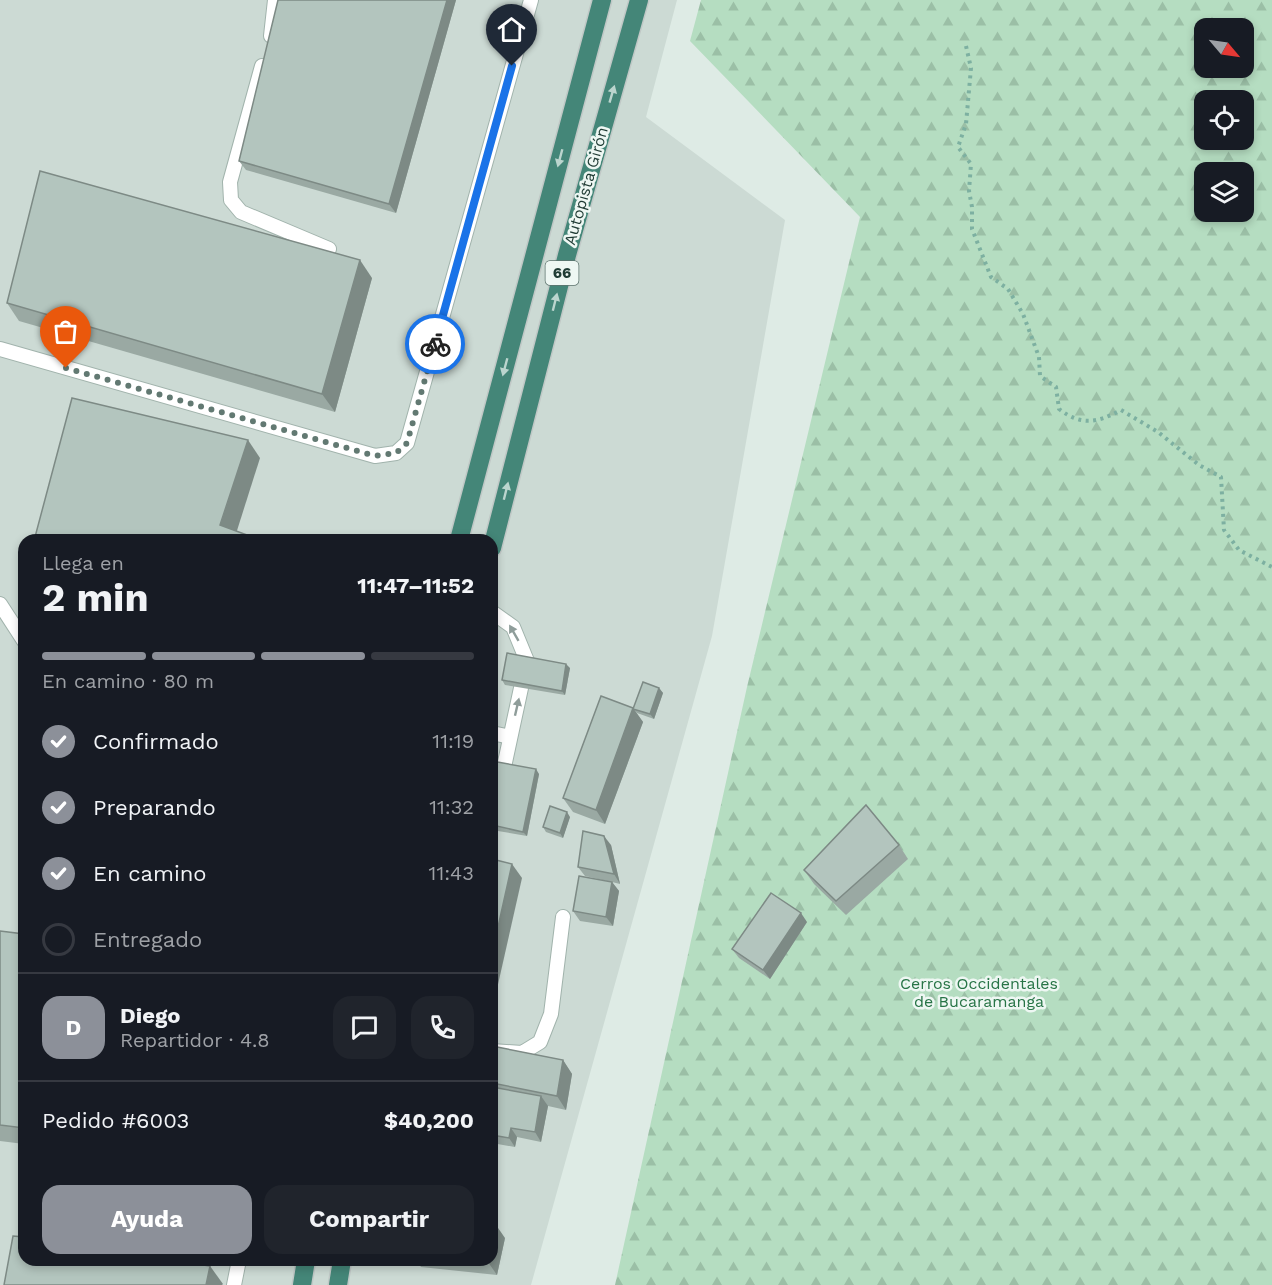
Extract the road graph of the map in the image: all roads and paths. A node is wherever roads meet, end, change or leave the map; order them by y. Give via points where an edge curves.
1 (275, 0) edge
2 (531, 0) edge
3 (602, 0) edge
4 (639, 0) edge
5 (966, 45) dead end
6 (329, 249) edge
7 (0, 349) edge
8 (461, 534) edge
9 (496, 534) edge
10 (1272, 567) edge
11 (0, 604) edge
12 (498, 616) edge
13 (18, 632) edge
14 (527, 661) edge
15 (521, 688) edge
16 (498, 734) edge
17 (510, 737) junction
18 (504, 767) edge
19 (563, 917) dead end
20 (498, 1051) edge
21 (238, 1266) edge
22 (305, 1266) edge
23 (341, 1266) edge
24 (234, 1285) edge
25 (302, 1285) edge
26 (338, 1285) edge

1 - 6 lane via 272,32 230,182 231,200 241,212
2 - 7 lane via 407,443 396,453 375,456
3 -> 8 highway, Autopista Girón / 66
9 -> 4 highway, Autopista Girón / 66 via 567,255
5 - 10 path via 971,68 966,124 958,147 971,164 972,229 991,277 1008,289 1023,314 1039,357 1040,376 1056,387 1059,409 1073,420 1102,420 1121,410 1221,477 1224,530 1239,549
11 - 13 lane
14 -> 12 lane via 513,627
17 -> 15 lane
16 - 17 lane
17 - 18 lane
19 - 20 lane via 551,1014 540,1042 522,1053
21 - 24 lane
22 - 25 highway
23 - 26 highway

